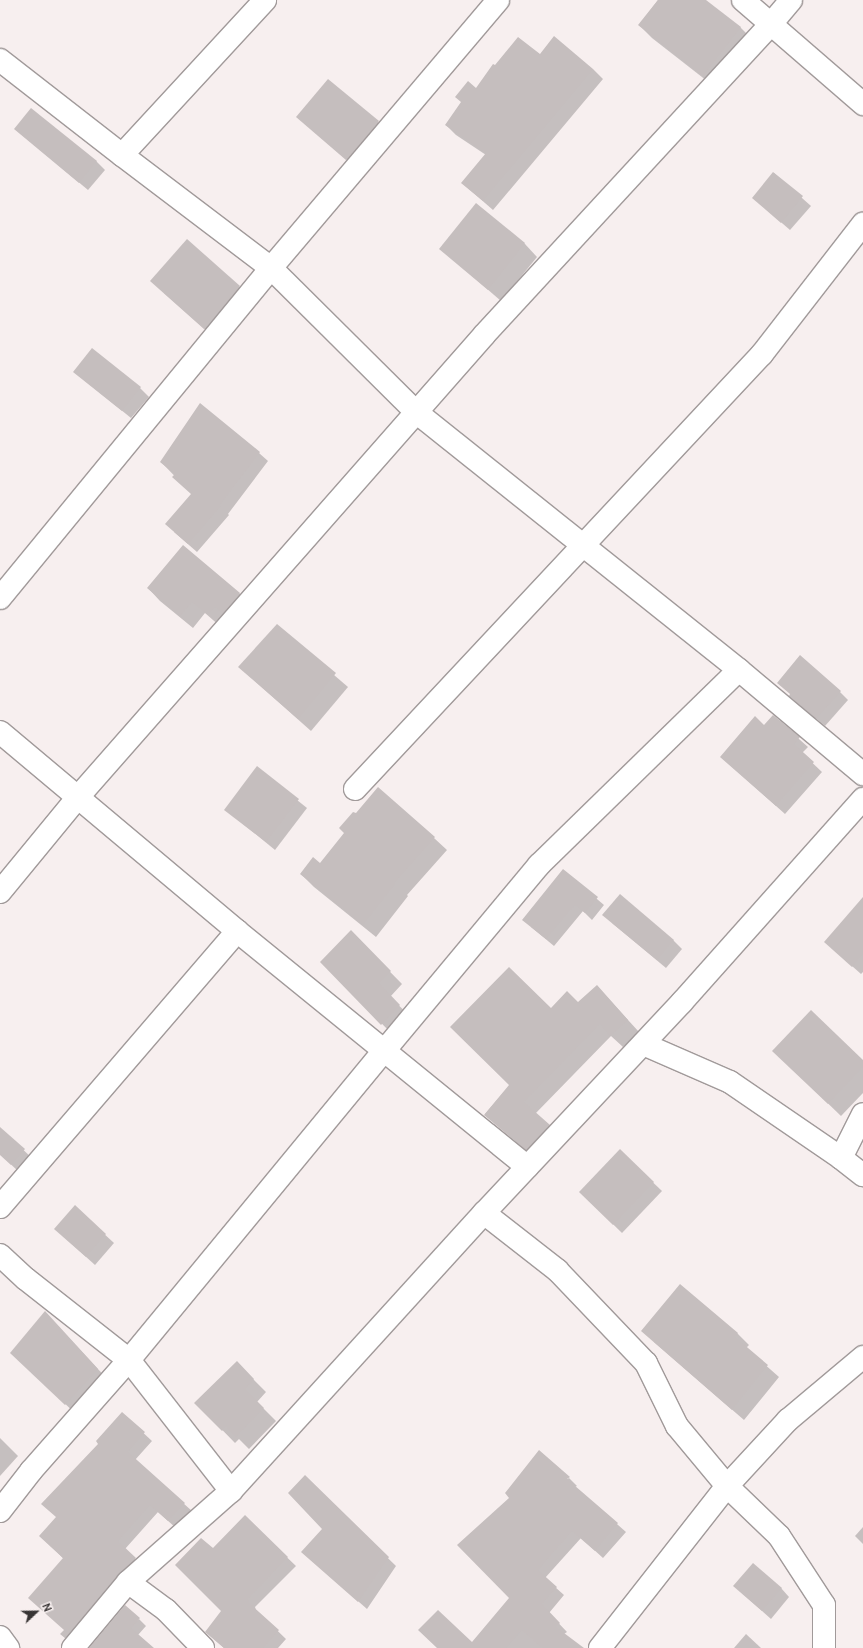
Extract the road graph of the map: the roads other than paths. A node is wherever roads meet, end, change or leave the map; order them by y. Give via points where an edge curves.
1 (264, 0) edge
2 (498, 0) edge
3 (744, 0) edge
4 (791, 0) edge
5 (771, 24) junction
6 (0, 60) edge
7 (863, 104) edge
8 (122, 155) junction
9 (863, 224) edge
10 (271, 268) junction
11 (416, 412) junction
12 (584, 545) junction
13 (0, 598) edge
14 (739, 670) junction
15 (0, 732) edge
16 (863, 774) edge
17 (355, 789) dead end
18 (78, 797) junction
19 (863, 799) edge
20 (0, 892) edge
21 (237, 931) junction
22 (643, 1044) junction
23 (384, 1051) junction
24 (863, 1114) edge
25 (841, 1158) junction
26 (527, 1167) junction
27 (863, 1175) edge
28 (0, 1207) edge
29 (484, 1213) junction
30 (0, 1255) edge
31 (863, 1357) edge
32 (129, 1360) junction
33 (727, 1486) junction
34 (230, 1491) junction
35 (0, 1511) edge
36 (128, 1582) junction
37 (0, 1637) edge
38 (8, 1648) edge
39 (73, 1648) edge
40 (203, 1648) edge
41 (600, 1648) edge
42 (824, 1648) edge

1 - 8 street
2 - 10 street
3 - 5 street
4 - 5 street
5 - 7 street
5 - 11 street
6 - 8 street
8 - 10 street
9 - 12 street via 762,354
10 - 11 street
10 - 13 street
11 - 12 street
11 - 18 street
12 - 14 street
12 - 17 street
14 - 16 street
14 - 23 street via 540,865
15 - 18 street
18 - 20 street
18 - 21 street
19 - 22 street
21 - 23 street
21 - 28 street
22 - 25 street via 730,1082
22 - 26 street
23 - 26 street
23 - 32 street
24 - 25 street
25 - 27 street
26 - 29 street
29 - 33 street via 557,1270 646,1363 677,1426
29 - 34 street
30 - 32 street via 26,1279
31 - 33 street via 788,1420
32 - 34 street
32 - 35 street via 31,1471
33 - 41 street
33 - 42 street via 779,1536 824,1605
34 - 36 street
36 - 39 street
36 - 40 street via 166,1610
37 - 38 street

